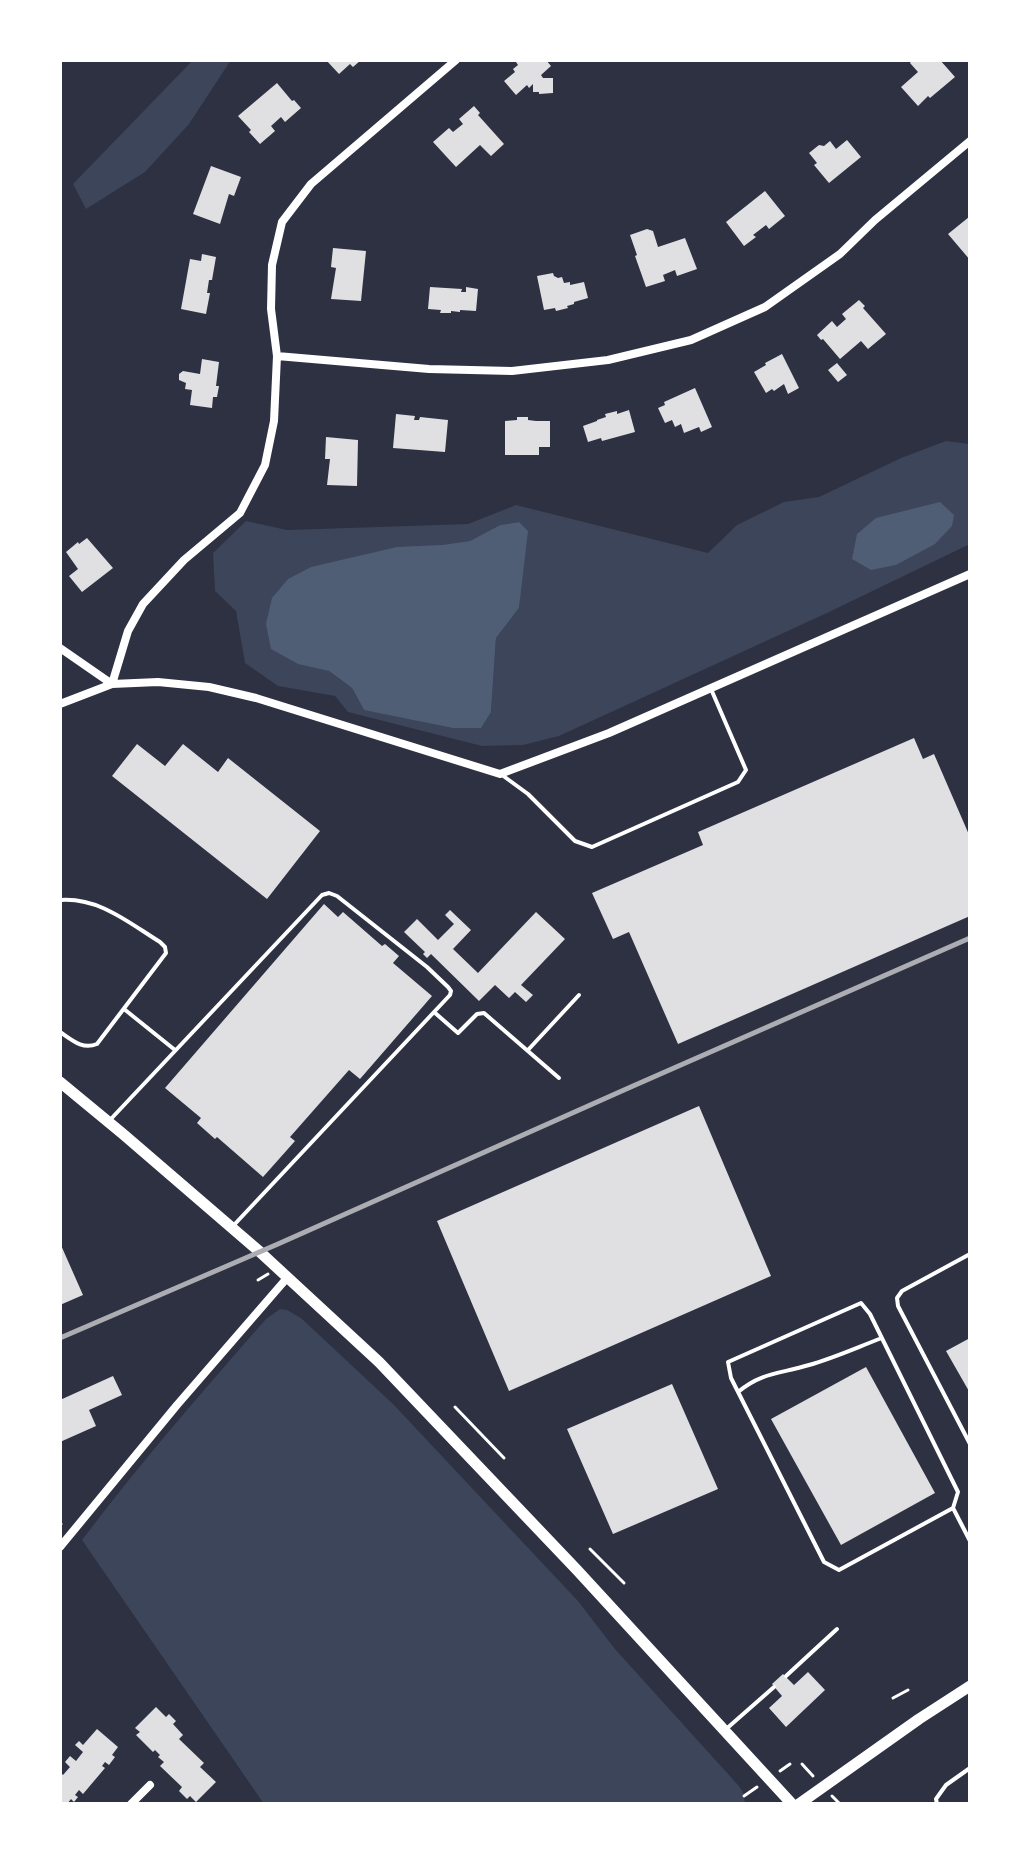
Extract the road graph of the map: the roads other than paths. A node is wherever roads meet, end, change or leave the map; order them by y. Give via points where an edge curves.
1 (456, 60) edge
2 (970, 141) edge
3 (277, 356) junction
4 (970, 574) edge
5 (60, 648) edge
6 (112, 684) junction
7 (711, 689) junction
8 (60, 704) edge
9 (500, 774) junction
10 (60, 900) edge
11 (579, 995) dead end
12 (124, 1009) junction
13 (434, 1012) junction
14 (61, 1036) edge
15 (175, 1050) junction
16 (528, 1050) junction
17 (559, 1078) dead end
18 (60, 1082) edge
19 (108, 1122) junction
20 (232, 1228) junction
21 (970, 1254) edge
22 (287, 1278) junction
23 (882, 1338) junction
24 (738, 1392) junction
25 (970, 1444) edge
26 (953, 1508) junction
27 (970, 1541) edge
28 (61, 1543) edge
29 (837, 1629) dead end
30 (786, 1676) dead end
31 (970, 1686) edge
32 (774, 1687) dead end
33 (724, 1731) junction
34 (970, 1768) edge
35 (150, 1785) dead end
36 (131, 1804) edge
37 (792, 1804) edge
38 (799, 1804) edge
39 (937, 1804) edge

1 - 3 street via 311,184 282,222 272,265
2 - 3 street via 840,254 765,307 691,340 608,360 512,371
3 - 6 street via 274,421 265,465 240,513 184,560 143,604 128,631
4 - 7 street
5 - 6 street
6 - 8 street
6 - 9 street via 209,687
7 - 9 street
7 - 9 lane via 746,770 738,782 592,847 575,841
10 - 12 lane via 103,906 165,947 166,953
11 - 16 lane
12 - 14 lane via 90,1047
12 - 15 lane
13 - 15 lane via 450,995 448,987 329,893
13 - 16 lane via 458,1033 484,1013
13 - 20 lane
15 - 19 lane
16 - 17 lane
18 - 19 main road
19 - 20 main road
20 - 22 main road
21 - 25 lane via 897,1298
22 - 28 street
22 - 33 main road via 379,1362
23 - 24 lane via 767,1374
23 - 24 lane via 861,1303 728,1362
23 - 26 lane via 958,1492
24 - 26 lane via 824,1562 839,1570
26 - 27 lane
29 - 30 lane
31 - 38 main road
32 - 33 lane
33 - 37 main road
34 - 39 lane via 946,1785
35 - 36 street

